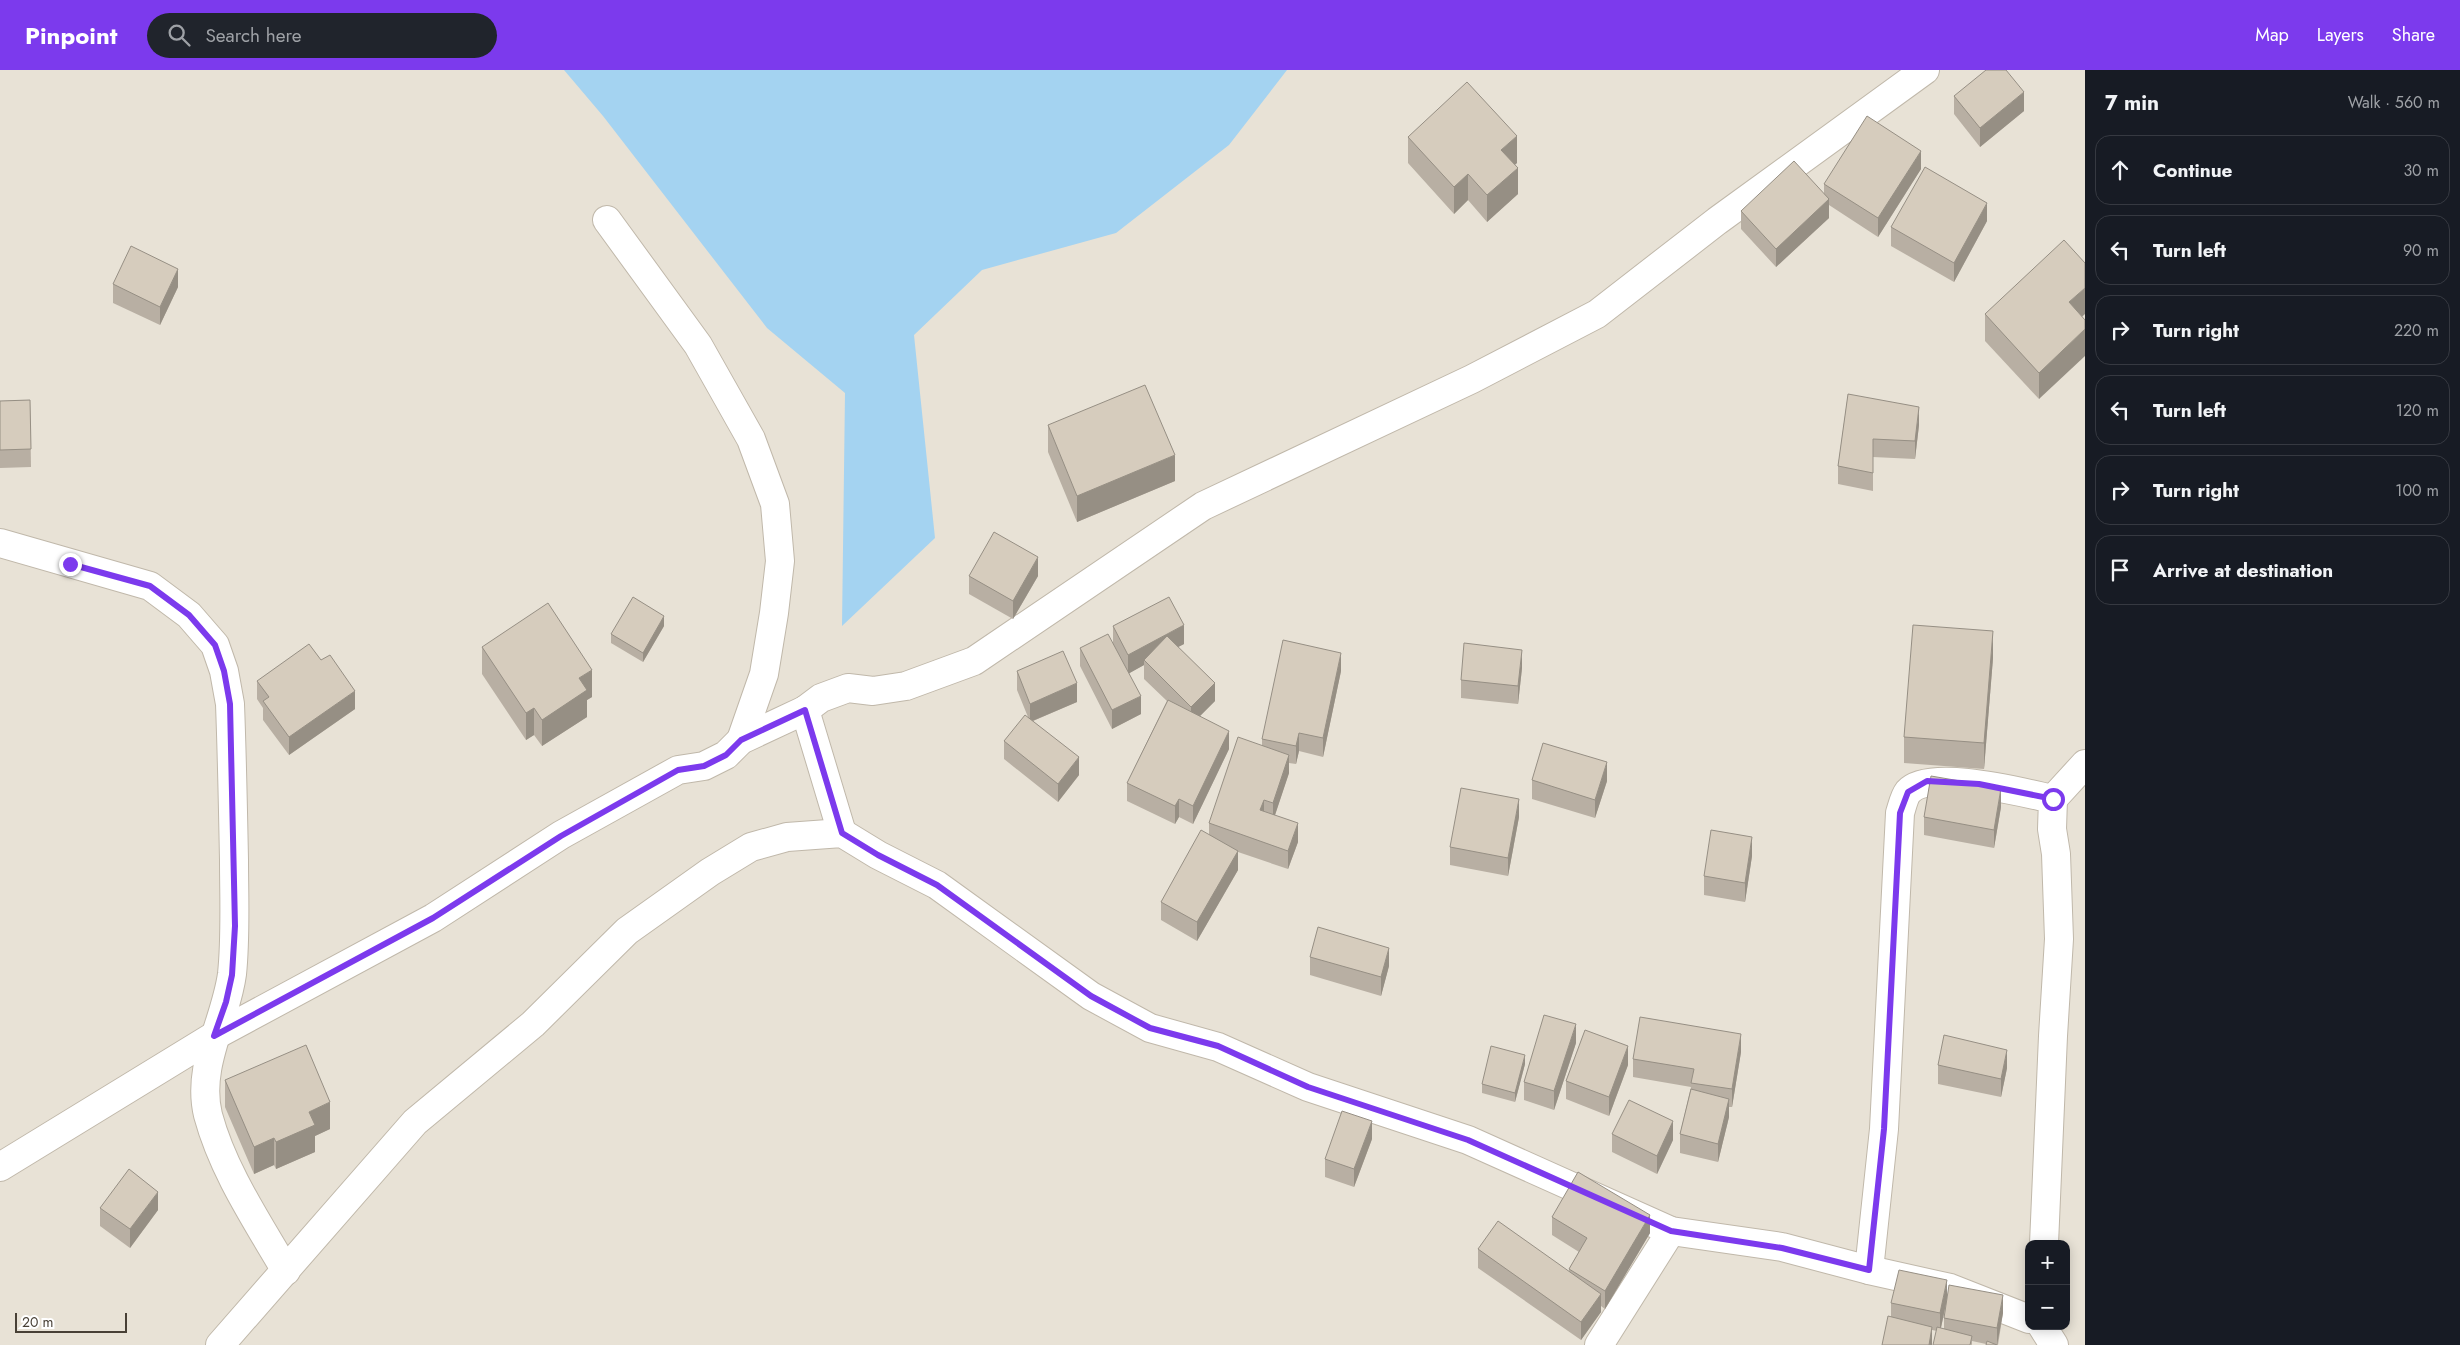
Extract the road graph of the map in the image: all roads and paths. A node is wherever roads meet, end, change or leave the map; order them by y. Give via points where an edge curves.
1 (1924, 70) edge
2 (607, 220) dead end
3 (0, 543) edge
4 (805, 710) junction
5 (741, 740) junction
6 (2085, 764) edge
7 (2053, 799) junction
8 (842, 833) junction
9 (214, 1036) junction
10 (0, 1167) edge
11 (1671, 1231) junction
12 (2044, 1240) edge
13 (1869, 1270) junction
14 (286, 1271) junction
15 (2025, 1317) edge
16 (2045, 1330) edge
17 (220, 1345) edge
18 (1599, 1345) edge
19 (2054, 1345) edge

1 - 4 street via 1717,221 1597,314 1472,379 1203,506 974,661 906,686 873,691 848,688 821,698
2 - 5 street via 698,344 751,439 775,504 780,561 774,613 764,674
3 - 9 street via 150,586 189,615 215,645 230,704 235,926 232,975
4 - 5 street
4 - 8 street
5 - 9 street via 726,755 704,766 678,770 561,836 433,918
6 - 7 street
7 - 12 street via 2059,940
7 - 13 street via 1979,784 1927,781 1908,792 1900,813 1884,1129
8 - 11 street via 937,885 1091,996 1150,1028 1218,1046 1308,1087 1468,1140
8 - 14 street via 787,837 751,847 627,930 533,1024 415,1122
9 - 10 street
9 - 14 street via 206,1079 208,1113 222,1154
11 - 13 street via 1782,1248
11 - 18 street
13 - 15 street via 1950,1288
14 - 17 street
16 - 19 street

